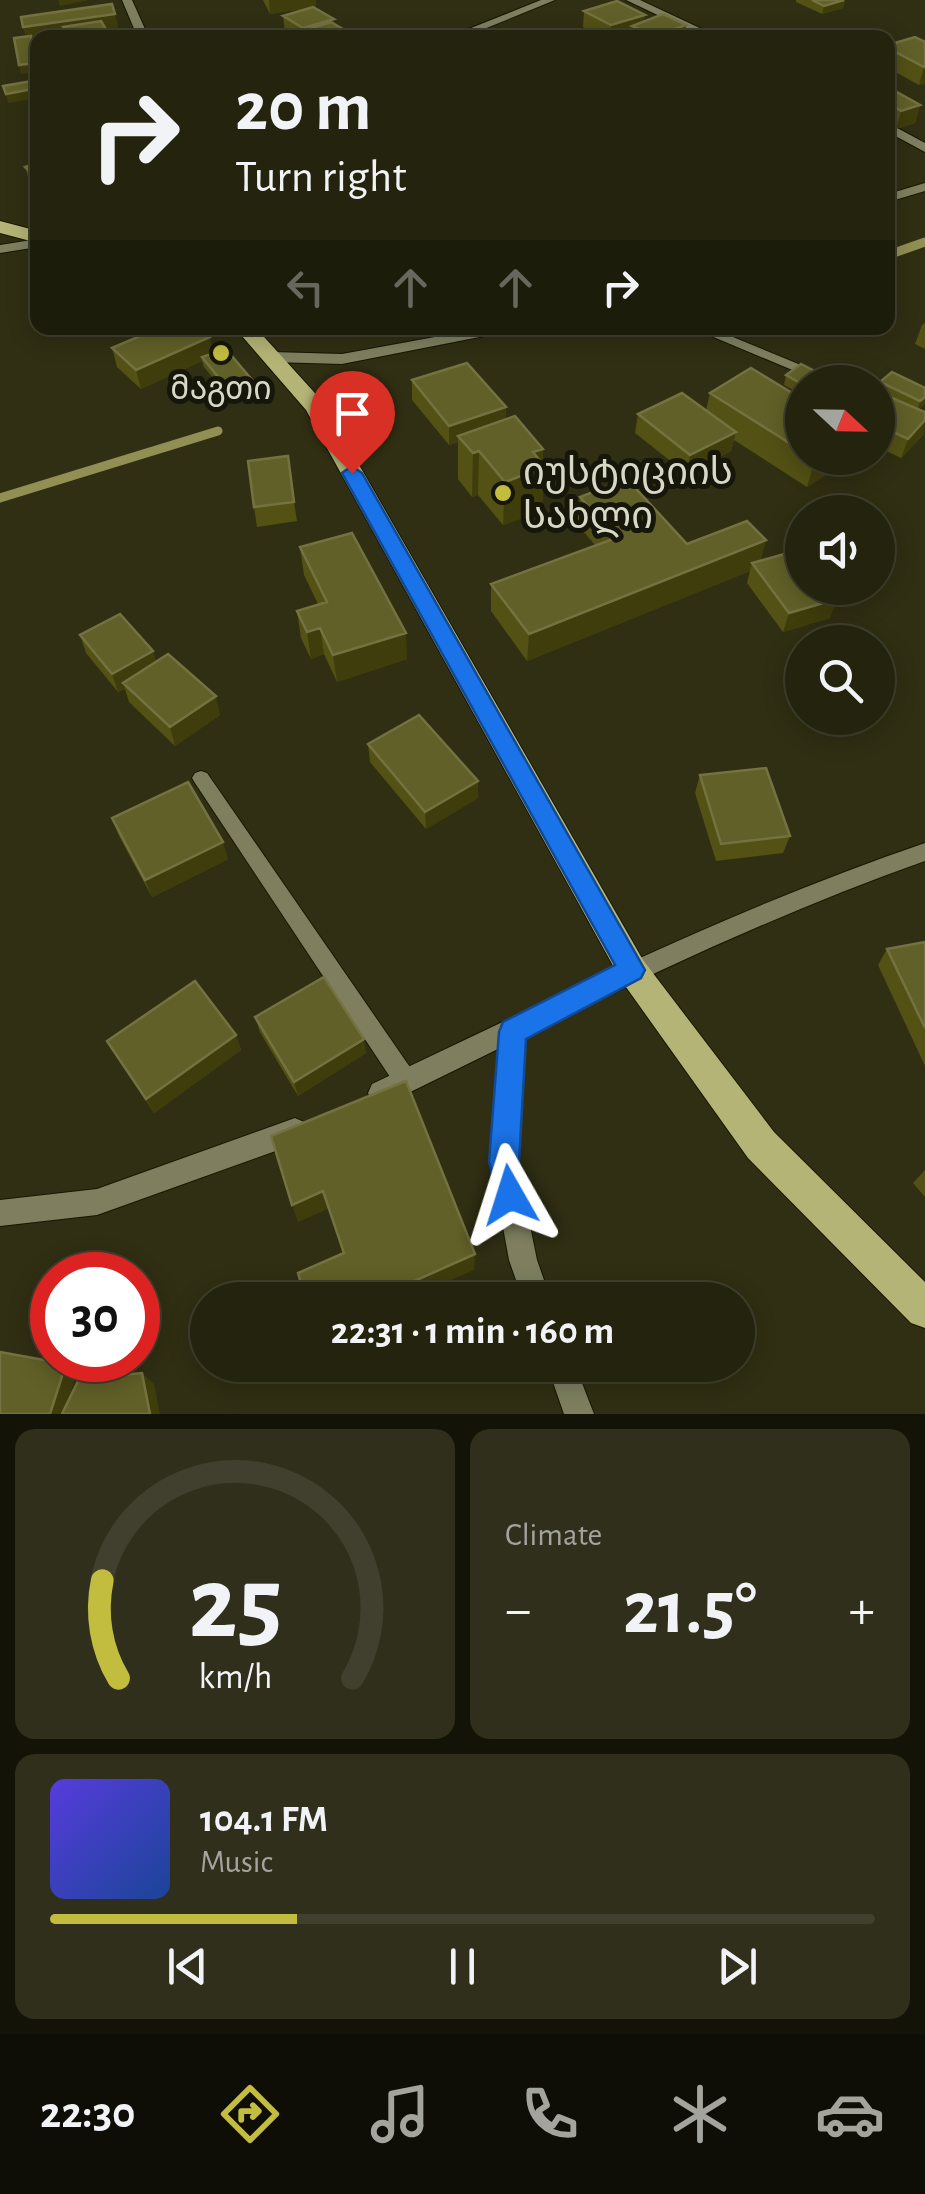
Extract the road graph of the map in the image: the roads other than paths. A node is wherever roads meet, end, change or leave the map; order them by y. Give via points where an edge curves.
1 (126, 0) edge
2 (550, 0) edge
3 (631, 0) edge
4 (140, 30) edge
5 (472, 30) edge
6 (698, 30) edge
7 (895, 130) edge
8 (925, 148) edge
9 (925, 187) edge
10 (895, 196) edge
11 (0, 211) edge
12 (30, 217) edge
13 (0, 227) edge
14 (30, 237) edge
15 (30, 242) edge
16 (0, 248) edge
17 (252, 335) edge
18 (468, 335) edge
19 (716, 335) edge
20 (274, 357) junction
21 (792, 365) edge
22 (200, 778) dead end
23 (925, 852) edge
24 (632, 970) junction
25 (513, 1032) junction
26 (406, 1081) junction
27 (360, 1103) edge
28 (314, 1124) edge
29 (0, 1213) edge
30 (531, 1282) edge
31 (925, 1308) edge
32 (567, 1382) edge
33 (579, 1414) edge

1 - 4 street
2 - 5 street
3 - 6 street
7 - 8 street
9 - 10 street
11 - 12 highway
13 - 14 highway
15 - 16 street
17 - 20 highway
18 - 20 street via 342,359
19 - 21 street
20 - 24 highway via 315,406
22 - 26 lane
23 - 24 street via 830,882
24 - 25 street
24 - 31 highway via 760,1145
25 - 26 street
25 - 30 street via 504,1162
26 - 27 street
28 - 29 street via 97,1202
32 - 33 street

